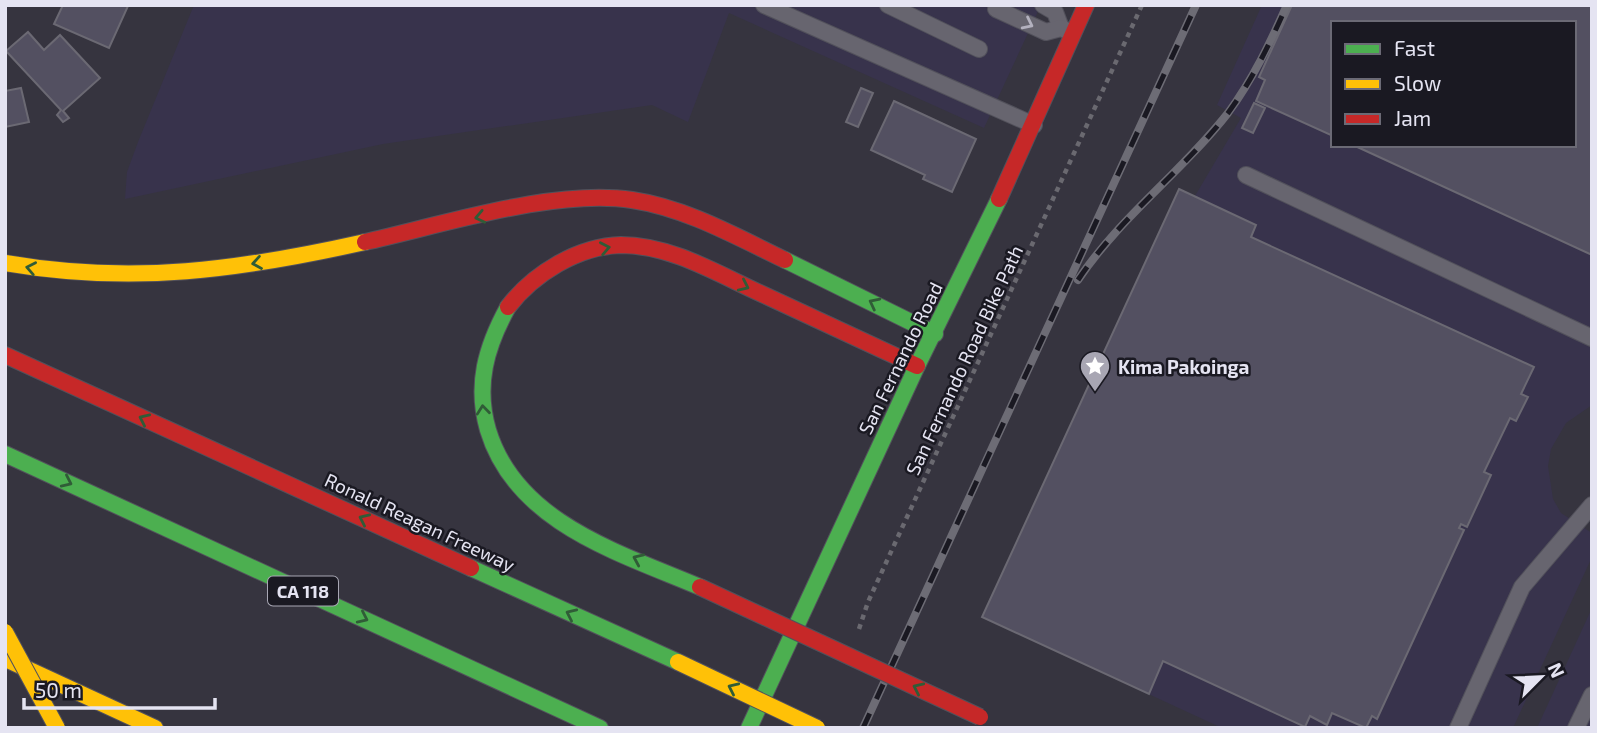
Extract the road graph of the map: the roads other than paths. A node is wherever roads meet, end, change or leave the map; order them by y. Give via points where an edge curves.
1 (764, 5) edge
2 (888, 5) edge
3 (1043, 5) edge
4 (1086, 5) edge
5 (996, 9) dead end
6 (1066, 31) junction
7 (979, 49) dead end
8 (1034, 125) junction
9 (1247, 175) dead end
10 (5, 263) edge
11 (935, 334) junction
12 (1592, 338) edge
13 (5, 355) edge
14 (917, 366) junction
15 (5, 454) edge
16 (1592, 505) edge
17 (5, 632) edge
18 (5, 659) edge
19 (1592, 695) edge
20 (985, 719) dead end
21 (57, 728) edge
22 (155, 728) edge
23 (600, 728) edge
24 (749, 728) edge
25 (817, 728) edge
26 (1458, 728) edge
27 (1576, 728) edge

1 - 8 lane
2 - 7 lane
3 - 6 lane via 1055,12
4 - 6 main road, San Fernando Road
5 -> 6 lane via 1046,32
6 - 8 main road, San Fernando Road
8 - 11 main road, San Fernando Road
9 - 12 lane
11 -> 10 main road via 810,270 682,213 618,198 547,202 342,248 171,275 96,276
11 - 14 main road, San Fernando Road
25 -> 13 main road, Ronald Reagan Freeway, bridge
20 -> 14 main road, bridge via 585,536 545,512 516,485 493,451 483,418 481,384 487,343 505,307 536,275 569,257 611,246 645,247 682,257
14 - 24 main road, San Fernando Road
15 -> 23 main road, CA 118
16 - 26 lane via 1522,587
17 - 21 main road, bridge
18 - 22 main road
19 - 27 lane

